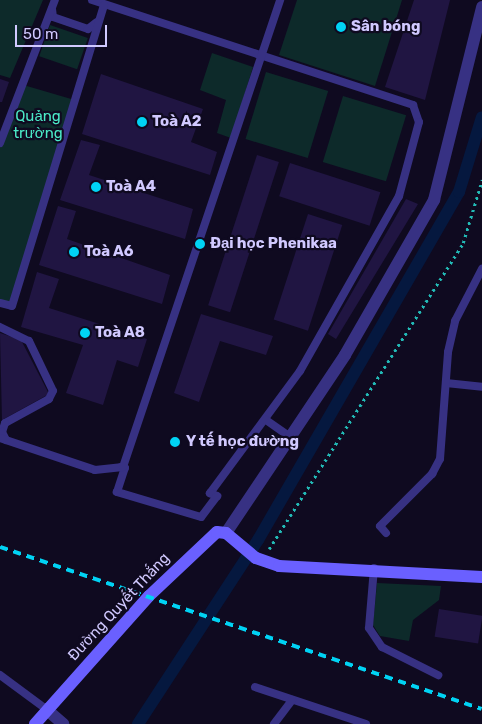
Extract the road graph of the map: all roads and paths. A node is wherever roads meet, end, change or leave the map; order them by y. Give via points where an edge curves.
1 (55, 0) edge
2 (92, 0) edge
3 (280, 0) edge
4 (104, 5) junction
5 (482, 7) edge
6 (262, 56) junction
7 (0, 143) edge
8 (482, 180) edge
9 (482, 269) edge
10 (0, 303) edge
11 (0, 327) edge
12 (446, 383) junction
13 (482, 386) edge
14 (266, 420) junction
15 (292, 438) junction
16 (3, 439) edge
17 (121, 467) junction
18 (386, 532) dead end
19 (229, 538) junction
20 (257, 561) junction
21 (374, 568) junction
22 (482, 576) edge
23 (0, 676) edge
24 (438, 676) dead end
25 (255, 688) dead end
26 (292, 700) junction
27 (46, 709) junction
28 (35, 724) edge
29 (63, 724) edge
30 (275, 724) edge
31 (366, 724) edge

1 - 4 lane via 53,16 88,29 96,25
1 - 7 lane
2 - 4 lane
3 - 6 lane
4 - 6 lane
4 - 10 lane via 12,306
5 - 15 street via 434,200 345,356
6 - 14 lane via 413,105 418,122 399,196 316,346
6 - 17 lane
8 - 20 path via 463,243
9 - 12 lane via 455,321
11 - 16 lane via 29,341 52,391 49,400 6,423
12 - 13 lane
12 - 18 lane via 438,466 380,526
14 - 15 lane
14 - 17 lane via 210,493 217,496 201,517 117,492 125,468
15 - 19 street
16 - 17 lane via 95,470
19 - 20 street
19 - 27 street, Đường Quyết Thắng via 217,532 201,543
20 - 21 street via 279,566
21 - 22 street
21 - 24 lane via 369,628 382,647
23 - 27 lane
25 - 26 lane
26 - 30 lane
26 - 31 lane
27 - 28 street, Đường Quyết Thắng
27 - 29 street

